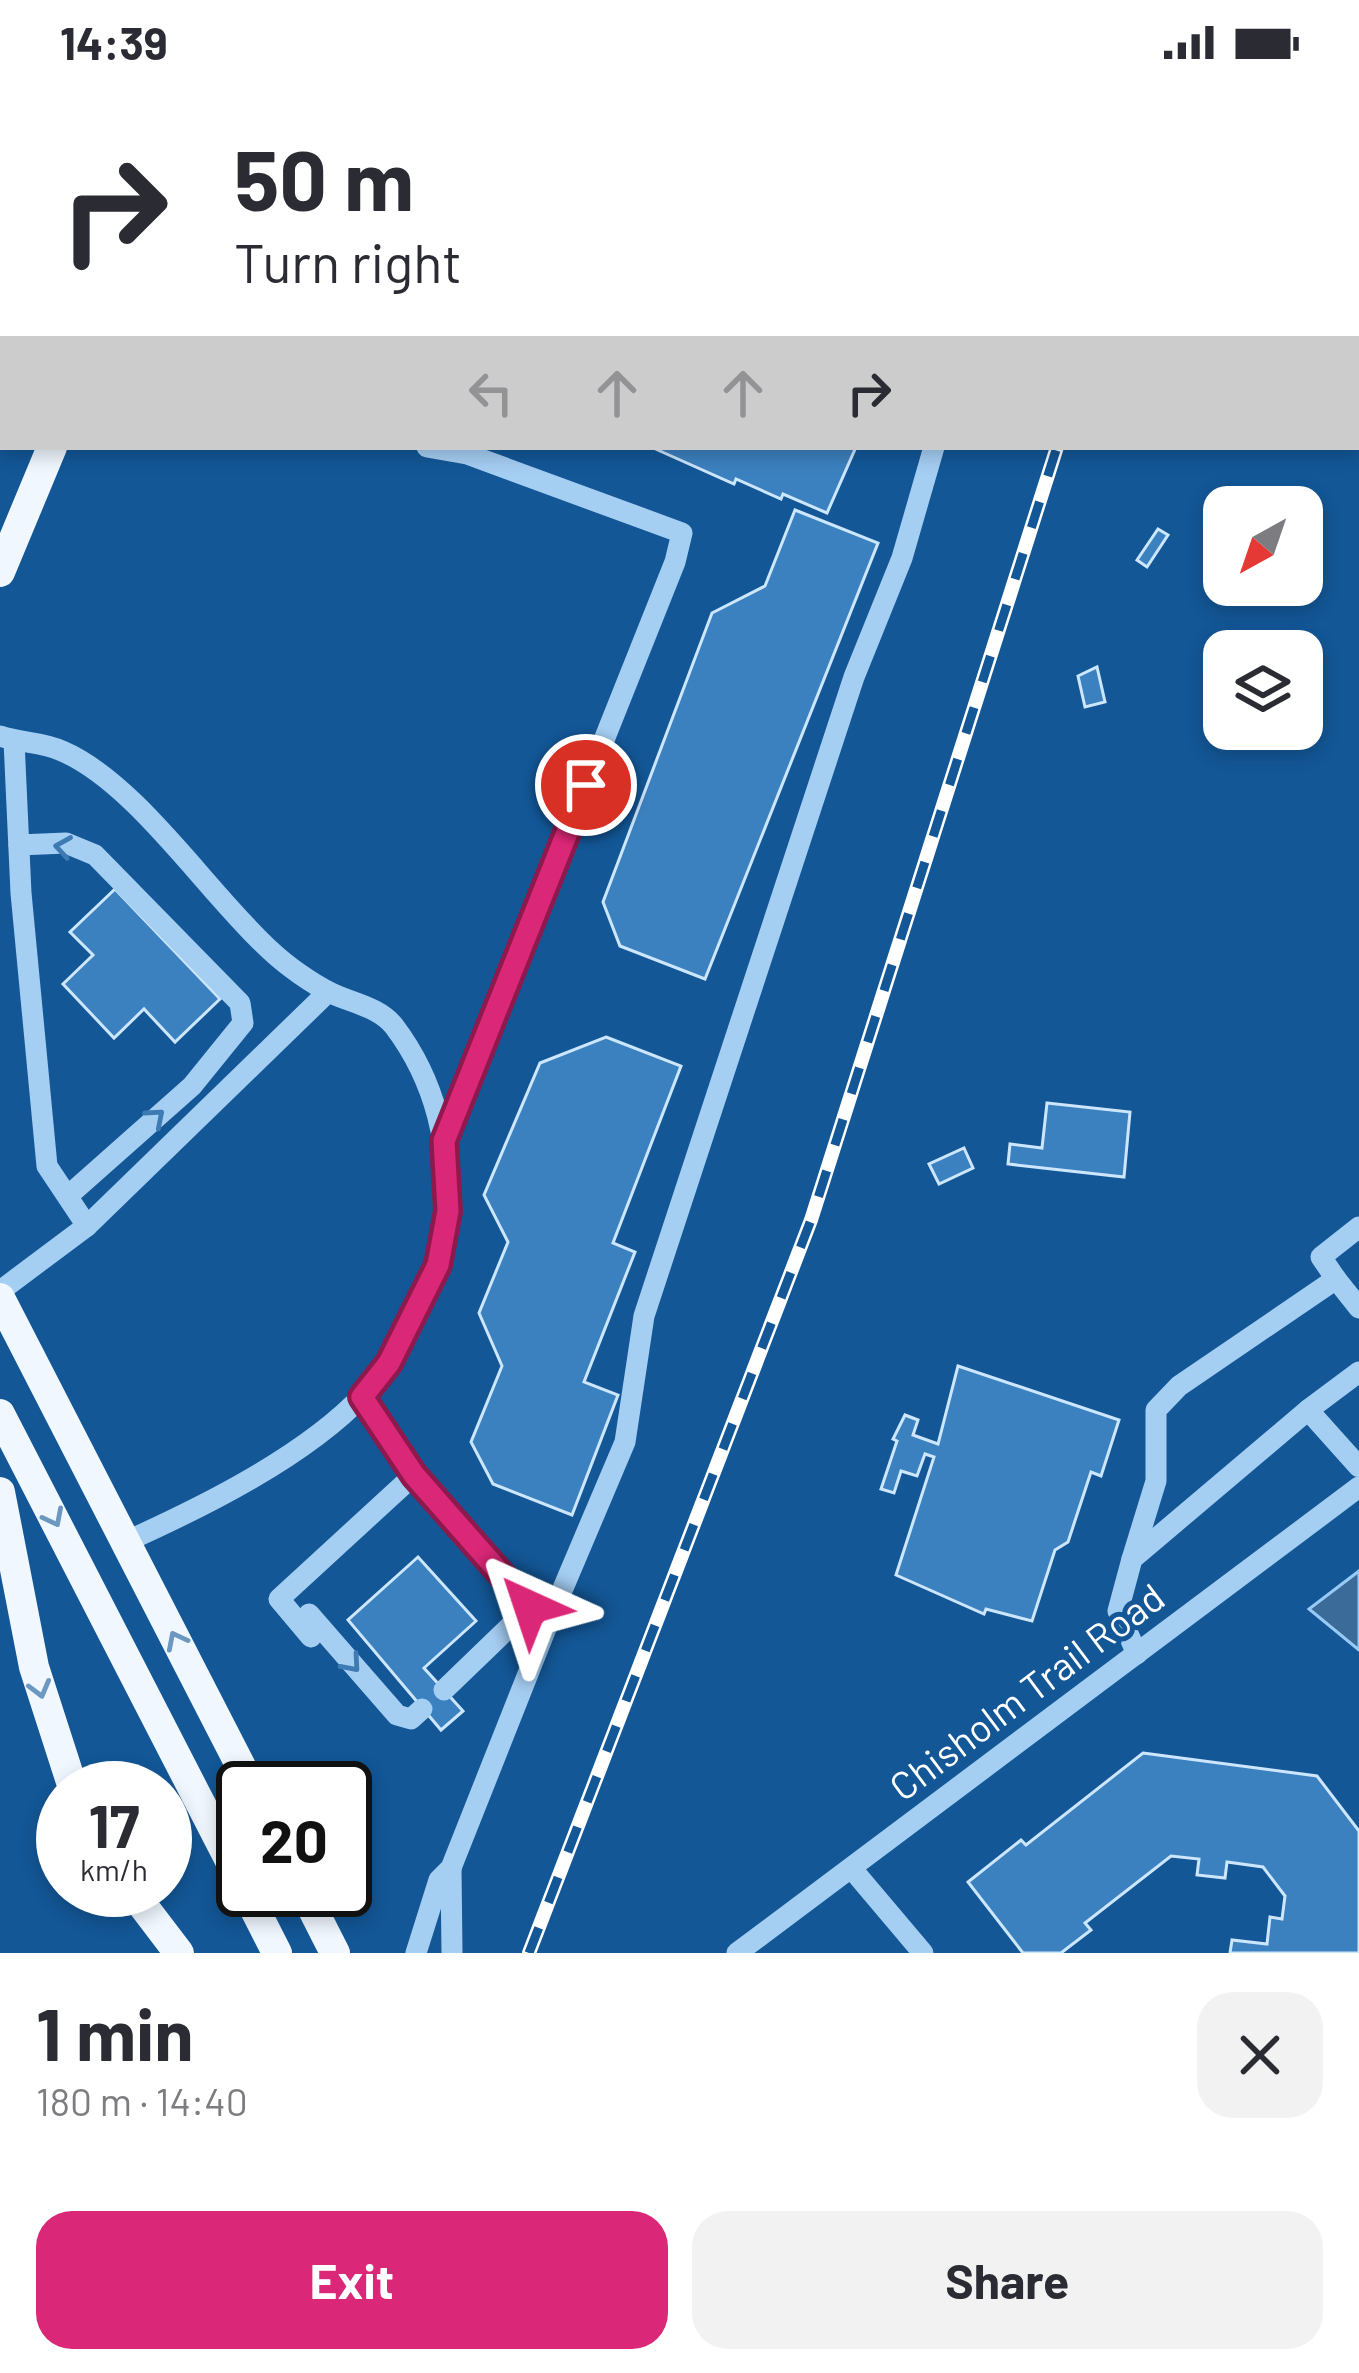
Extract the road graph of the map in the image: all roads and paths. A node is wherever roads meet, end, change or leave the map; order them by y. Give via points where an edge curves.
1 (51, 450) edge
2 (444, 450) edge
3 (933, 450) edge
4 (0, 572) edge
5 (7, 739) edge
6 (19, 845) junction
7 (328, 992) junction
8 (444, 1141) junction
9 (69, 1196) junction
10 (87, 1226) junction
11 (1359, 1226) edge
12 (1336, 1279) junction
13 (0, 1294) edge
14 (1359, 1308) edge
15 (1359, 1372) edge
16 (362, 1397) junction
17 (1308, 1410) junction
18 (2, 1432) edge
19 (1359, 1467) edge
20 (414, 1475) junction
21 (1359, 1486) edge
22 (0, 1496) edge
23 (125, 1541) junction
24 (1132, 1559) junction
25 (289, 1591) junction
26 (530, 1607) junction
27 (547, 1626) junction
28 (311, 1637) dead end
29 (1137, 1654) junction
30 (444, 1690) dead end
31 (422, 1709) dead end
32 (64, 1761) edge
33 (238, 1761) edge
34 (216, 1833) edge
35 (451, 1868) junction
36 (852, 1869) junction
37 (151, 1917) edge
38 (259, 1917) edge
39 (317, 1917) edge
40 (176, 1951) edge
41 (277, 1953) edge
42 (335, 1953) edge
43 (416, 1953) edge
44 (452, 1953) edge
45 (737, 1953) edge
46 (923, 1953) edge

1 - 4 main road
2 - 8 street via 682,533
3 - 27 street via 650,1296 625,1442
5 - 6 street
5 - 7 street via 62,751 130,800 274,954
6 - 9 street via 47,1166
9 -> 6 street via 192,1086 243,1023 240,1003 94,855 66,843
7 - 8 street via 391,1021 432,1094
7 - 10 street
8 - 16 street via 448,1211 438,1265 389,1363
9 - 10 street
10 - 13 street
11 - 12 street via 1321,1257
12 - 14 street
12 - 24 street via 1156,1410 1156,1481
13 - 23 main road
15 - 17 street
16 - 20 street
16 - 23 street via 256,1474
17 - 19 street
17 - 24 street
18 -> 34 main road
20 - 25 street
20 - 26 street
21 - 29 street, Chisholm Trail Road
22 -> 32 main road via 34,1667
33 -> 23 main road
24 - 29 street via 1118,1611
25 - 28 street via 279,1599
25 -> 31 street via 397,1715 411,1719
26 - 27 street
26 - 30 street
27 - 35 street
29 - 36 street, Chisholm Trail Road
35 - 43 street via 439,1880
35 - 44 street
36 - 45 street, Chisholm Trail Road
36 - 46 street
37 - 40 main road
38 - 41 main road
39 - 42 main road

